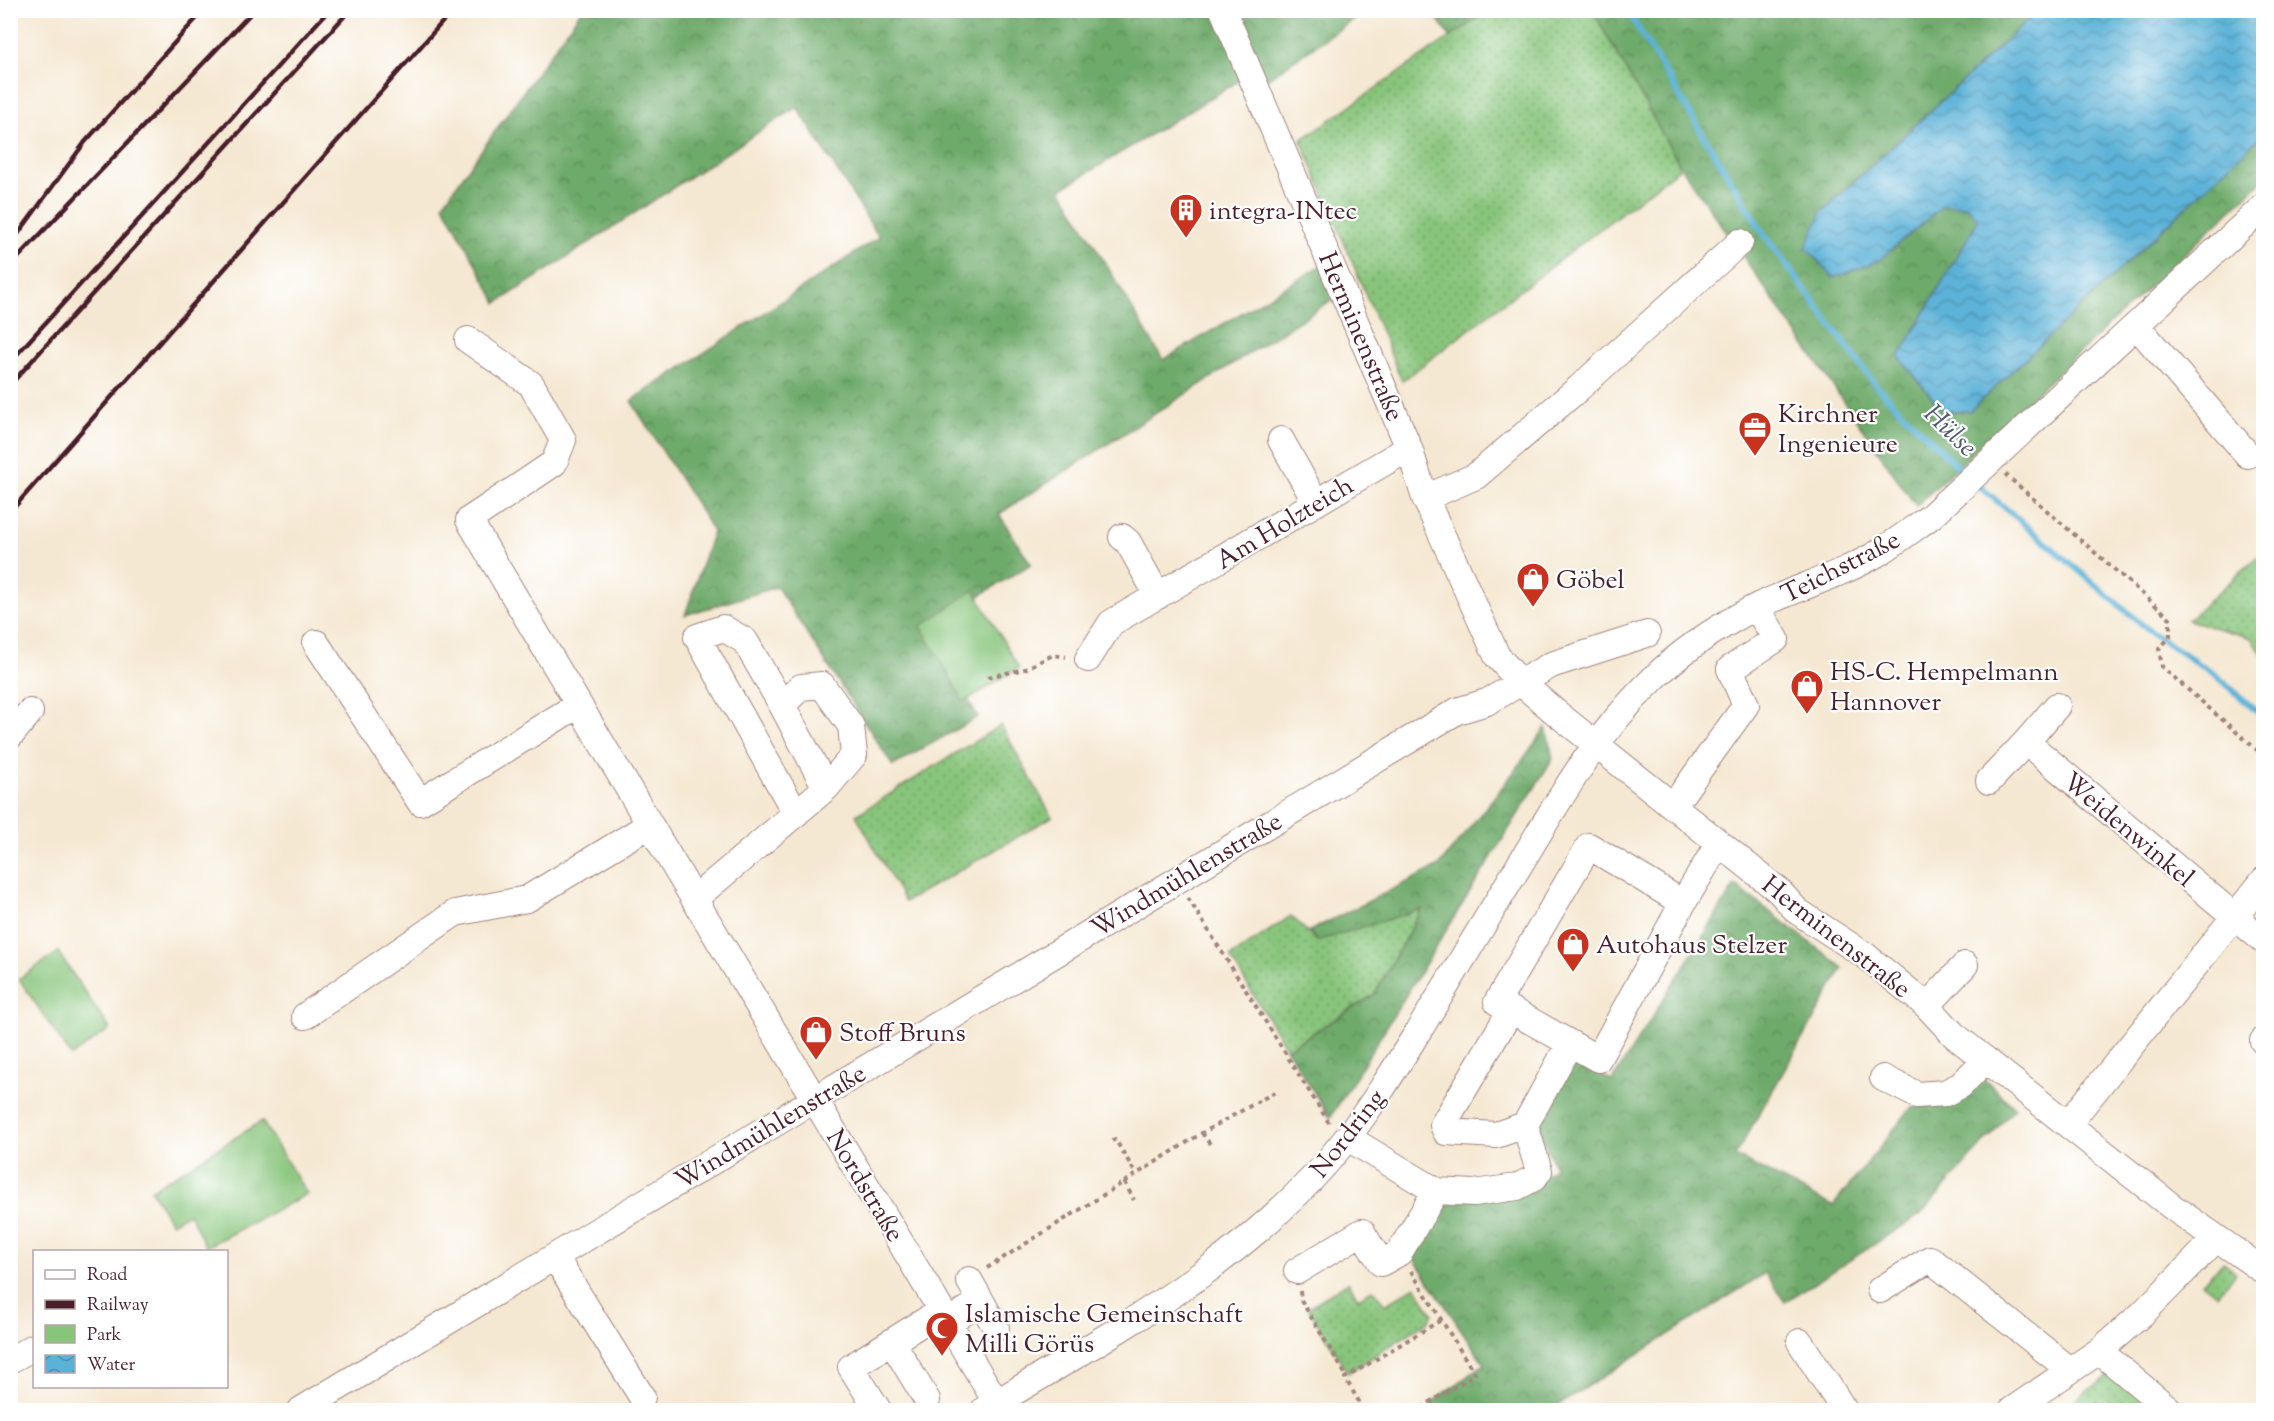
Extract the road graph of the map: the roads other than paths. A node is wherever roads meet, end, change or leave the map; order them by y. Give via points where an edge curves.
1 (1223, 10) edge
2 (2264, 206) edge
3 (1740, 242) dead end
4 (2136, 325) junction
5 (468, 340) dead end
6 (1281, 440) dead end
7 (1409, 448) junction
8 (2248, 455) dead end
9 (1425, 498) junction
10 (1316, 503) junction
11 (1122, 537) dead end
12 (1158, 596) junction
13 (1756, 607) junction
14 (1647, 634) dead end
15 (316, 643) dead end
16 (1088, 659) road end
17 (1520, 682) junction
18 (578, 705) junction
19 (782, 705) junction
20 (2057, 706) dead end
21 (30, 712) dead end
22 (10, 736) edge
23 (2026, 742) junction
24 (1595, 745) junction
25 (1989, 781) dead end
26 (826, 788) junction
27 (1672, 806) junction
28 (796, 814) junction
29 (650, 825) junction
30 (1719, 843) junction
31 (2264, 880) edge
32 (694, 898) junction
33 (1683, 903) junction
34 (2233, 917) junction
35 (2264, 940) edge
36 (1965, 965) dead end
37 (1927, 1006) junction
38 (1511, 1010) junction
39 (305, 1016) dead end
40 (1570, 1043) junction
41 (1985, 1060) junction
42 (1883, 1078) dead end
43 (815, 1100) junction
44 (2068, 1124) junction
45 (1525, 1125) junction
46 (1345, 1141) junction
47 (1436, 1191) junction
48 (2216, 1239) junction
49 (555, 1257) junction
50 (1297, 1271) road end
51 (2264, 1271) edge
52 (1880, 1290) dead end
53 (945, 1317) junction
54 (996, 1328) dead end
55 (892, 1342) junction
56 (1800, 1342) dead end
57 (33, 1348) edge
58 (2099, 1350) junction
59 (10, 1360) edge
60 (2070, 1370) junction
61 (642, 1397) dead end
62 (927, 1400) dead end
63 (994, 1408) edge
64 (301, 1410) edge
65 (878, 1410) edge
66 (1844, 1410) edge
67 (2012, 1410) edge
68 (2170, 1410) edge

1 - 7 street, Herminenstraße
2 - 4 street, Teichstraße
3 - 9 street via 1476,476
4 - 8 street
4 - 13 street, Teichstraße via 1930,517 1880,552
5 - 18 street, Nordstraße via 531,384 563,440 554,463 469,520
6 - 10 street
7 - 9 street, Herminenstraße
7 - 10 street, Am Holzteich
9 - 17 street, Herminenstraße via 1497,656
10 - 12 street, Am Holzteich
11 - 12 street
12 - 16 street, Am Holzteich via 1111,623
13 - 24 street, Teichstraße via 1702,640 1652,679
13 - 27 street via 1776,639 1730,669 1746,705
14 - 17 street, Windmühlenstraße via 1551,665
15 - 18 street via 420,802
17 - 24 street, Herminenstraße
17 - 43 street, Windmühlenstraße via 1487,702 1457,711
18 - 29 street, Nordstraße
19 - 26 street
19 - 26 street via 801,687 822,685 852,726 854,756
19 - 28 street via 745,641 723,628 697,637
20 - 23 street
21 - 22 street
23 - 25 street
23 - 34 street, Weidenwinkel
24 - 27 street, Herminenstraße
24 - 46 street, Nordring via 1376,1100
26 - 28 street
27 - 30 street, Herminenstraße
28 - 32 street
29 - 32 street, Nordstraße
29 - 39 street via 527,899 455,913
30 - 33 street
30 - 37 street, Herminenstraße via 1778,890 1797,911 1866,956
31 - 34 street
32 - 43 street, Nordstraße
33 - 38 street via 1589,846 1497,1002
33 - 40 street via 1598,1059
34 - 35 street, Weidenwinkel
34 - 44 street
36 - 37 street
37 - 41 street, Herminenstraße
38 - 40 street
38 - 45 street via 1443,1125 1446,1132 1496,1135
40 - 45 street
41 - 42 street via 1961,1085 1945,1094 1917,1095
41 - 44 street, Herminenstraße
43 - 49 street, Windmühlenstraße
43 - 53 street, Nordstraße
44 - 48 street, Herminenstraße
45 - 47 street via 1539,1171 1534,1178 1517,1187 1474,1193
46 - 47 street
46 - 63 street, Nordring via 1304,1188 1230,1254
47 - 50 street via 1400,1253 1381,1263 1362,1232
48 - 51 street, Herminenstraße
48 - 58 street via 2143,1313
49 - 61 street
49 - 64 street, Windmühlenstraße
52 - 60 street via 1930,1259
53 - 54 street via 975,1290
53 - 55 street
53 - 63 street, Nordstraße
55 - 62 street
55 - 65 street via 851,1367
56 - 66 street
57 - 59 street
58 - 60 street
58 - 68 street
60 - 67 street

